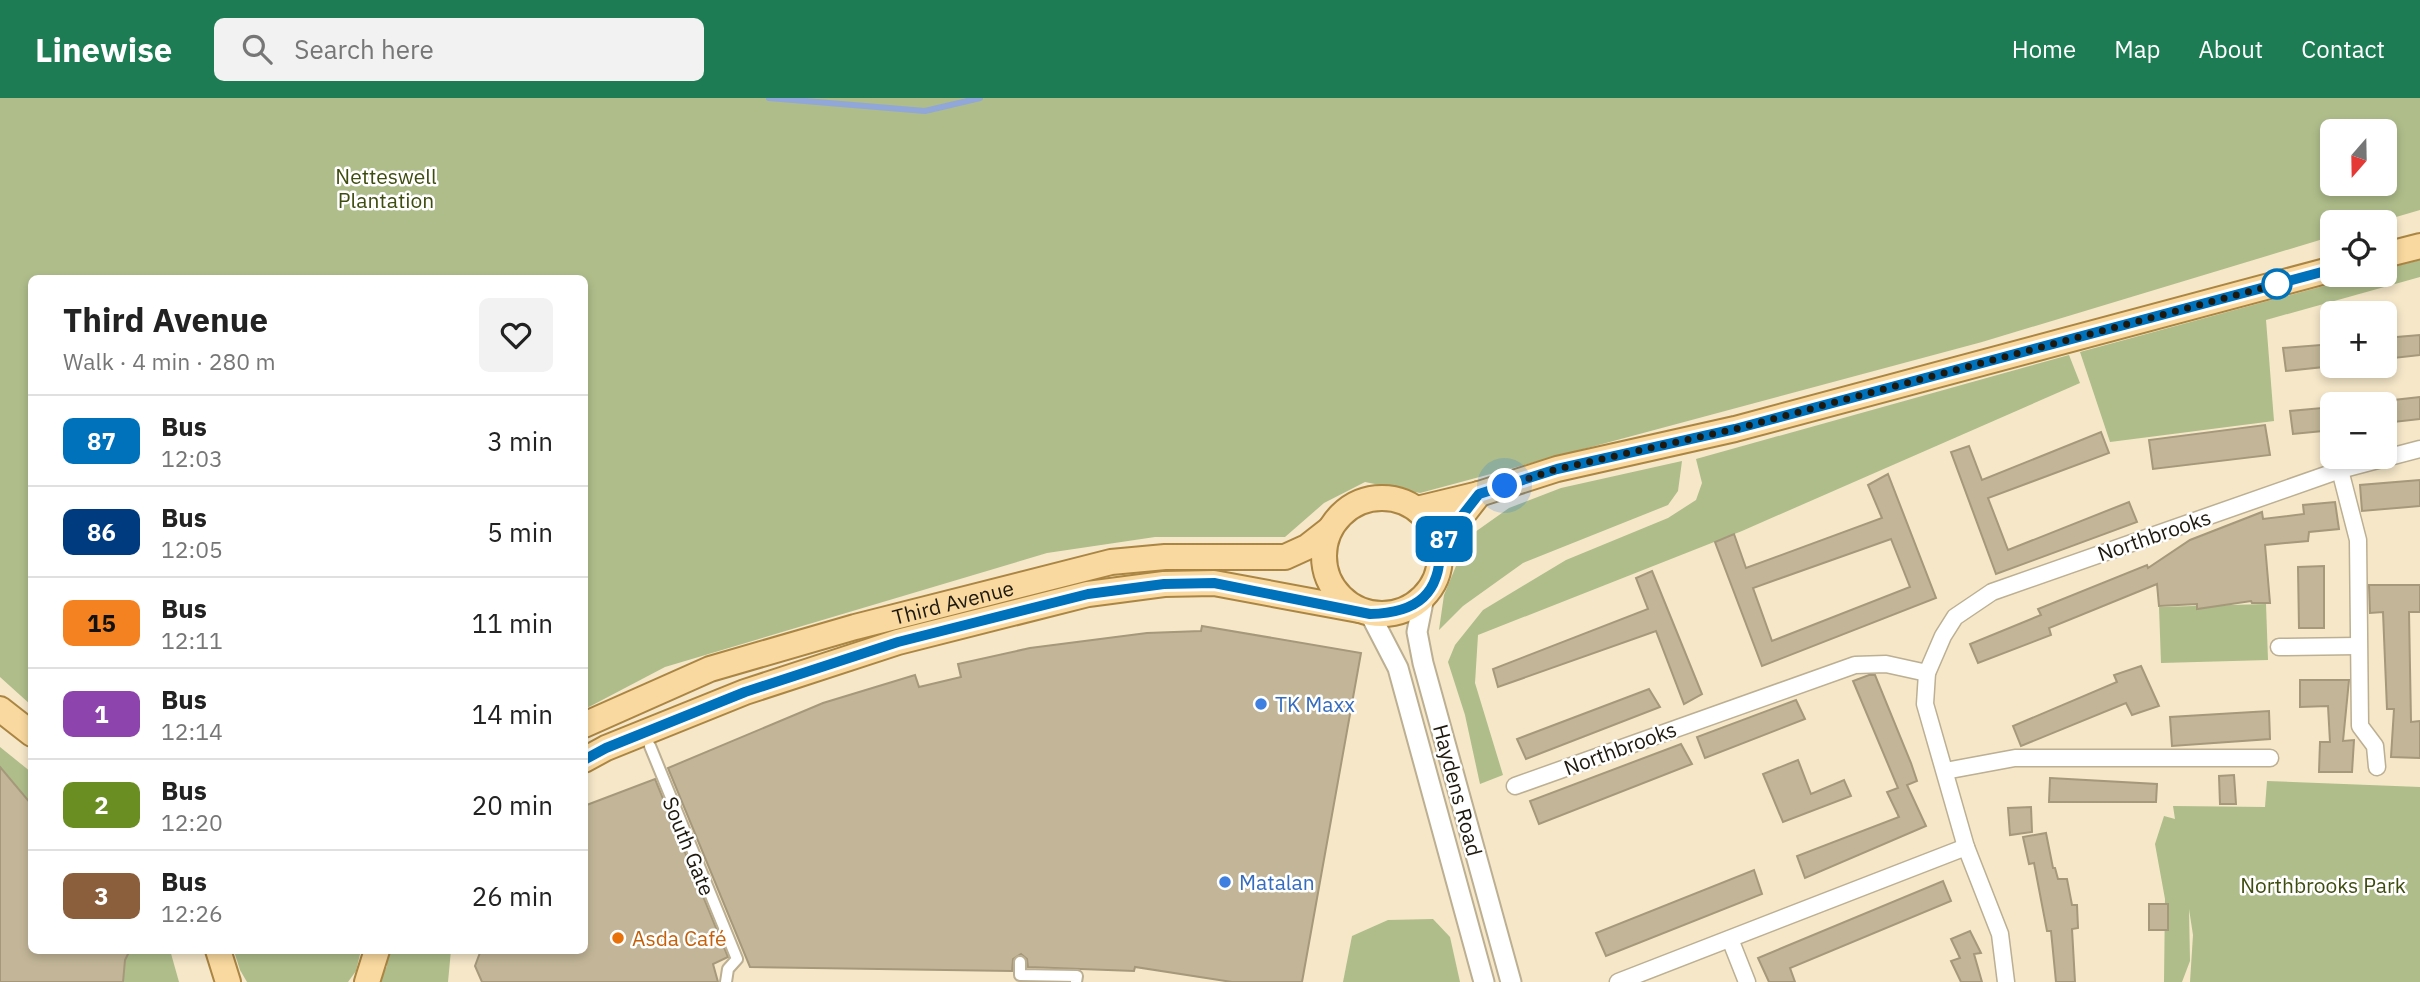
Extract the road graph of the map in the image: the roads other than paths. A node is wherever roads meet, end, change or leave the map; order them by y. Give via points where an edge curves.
1 (2420, 246) edge
2 (2397, 253) edge
3 (2320, 272) edge
4 (2420, 449) edge
5 (2340, 470) junction
6 (1479, 494) junction
7 (1417, 509) junction
8 (1330, 529) junction
9 (1440, 544) junction
10 (1424, 597) junction
11 (1365, 612) junction
12 (2357, 646) junction
13 (2279, 647) dead end
14 (1927, 673) junction
15 (0, 709) edge
16 (588, 723) edge
17 (28, 731) edge
18 (650, 746) dead end
19 (588, 758) edge
20 (2270, 758) dead end
21 (2376, 767) dead end
22 (1945, 771) junction
23 (1515, 786) dead end
24 (1966, 847) junction
25 (1730, 939) junction
26 (219, 954) edge
27 (376, 954) edge
28 (1020, 962) dead end
29 (228, 982) edge
30 (367, 982) edge
31 (726, 982) edge
32 (1076, 982) edge
33 (1484, 982) edge
34 (1511, 982) edge
35 (1618, 982) edge
36 (1747, 982) edge
37 (2006, 982) edge

1 - 2 main road
3 - 6 main road via 1735,429 1557,469
4 - 5 street, Northbrooks
5 - 12 street via 2358,540
5 - 14 street, Northbrooks via 1992,592 1955,618
6 - 7 main road
6 - 9 main road
7 - 8 main road via 1394,499 1368,499 1339,515
7 - 9 main road via 1432,524
8 - 11 main road via 1324,566 1331,584 1343,599
8 - 16 main road, Third Avenue via 1285,557 1111,562 855,627 710,669
9 - 10 main road via 1438,572
10 - 11 main road via 1395,613
10 - 34 street, Haydens Road via 1418,632 1423,663
11 - 19 main road, Third Avenue via 1214,583 1088,594 898,642 745,692
11 - 33 street, Haydens Road via 1398,668
12 - 13 street
12 - 21 street via 2360,726 2375,746
14 - 22 street, Northbrooks via 1925,704
14 - 23 street, Northbrooks via 1886,664 1855,665
15 - 17 main road
18 - 31 street, South Gate via 737,959
20 - 22 street via 2015,758
22 - 24 street, Northbrooks
24 - 25 street
24 - 37 street, Northbrooks via 2000,934
25 - 35 street
25 - 36 street
26 - 29 main road
27 - 30 main road
28 - 32 street via 1020,975 1077,976

